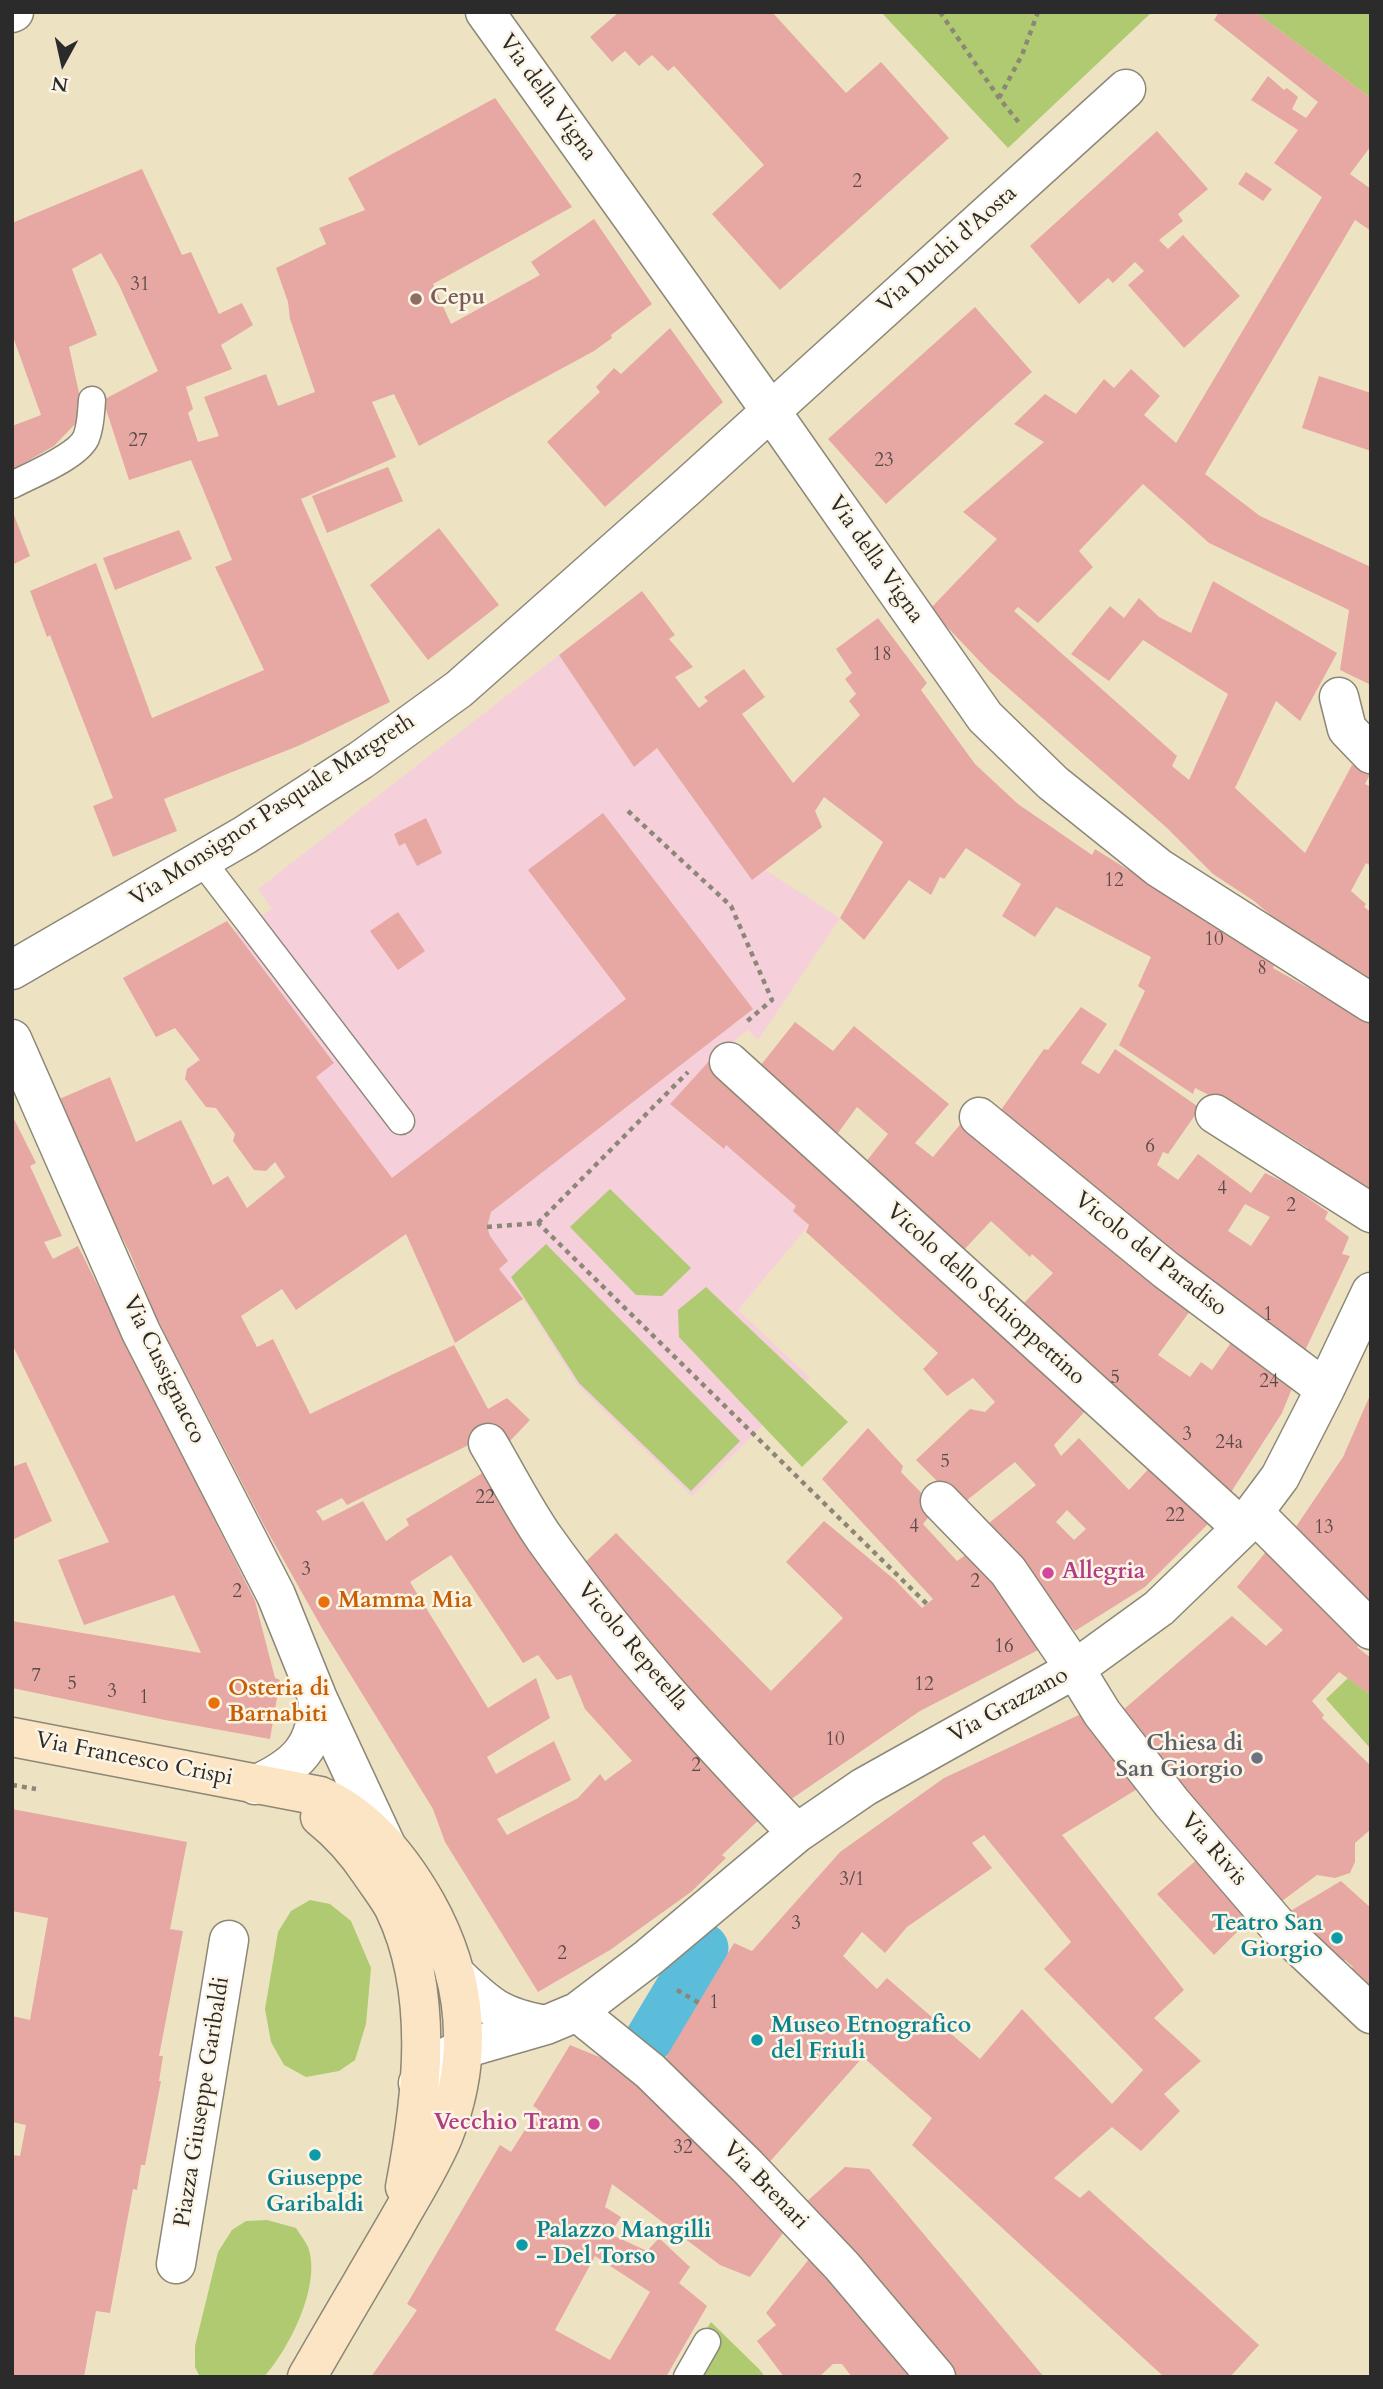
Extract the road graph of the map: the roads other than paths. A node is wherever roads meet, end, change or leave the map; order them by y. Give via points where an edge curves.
1 (485, 12) edge
2 (1126, 89) dead end
3 (92, 400) dead end
4 (770, 410) junction
5 (12, 485) edge
6 (1339, 697) dead end
7 (1371, 754) edge
8 (202, 860) junction
9 (12, 970) edge
10 (1371, 1003) edge
11 (12, 1039) edge
12 (713, 1063) road end
13 (1215, 1114) dead end
14 (979, 1116) dead end
15 (401, 1121) dead end
16 (1371, 1213) edge
17 (1371, 1292) edge
18 (1325, 1390) junction
19 (488, 1443) dead end
20 (940, 1501) dead end
21 (1248, 1521) junction
22 (1371, 1630) edge
23 (1075, 1669) junction
24 (318, 1699) junction
25 (12, 1737) edge
26 (255, 1785) junction
27 (797, 1833) junction
28 (386, 1845) junction
29 (229, 1940) dead end
30 (455, 1975) junction
31 (1371, 2014) edge
32 (561, 2018) junction
33 (463, 2049) junction
34 (418, 2083) junction
35 (400, 2217) junction
36 (176, 2264) dead end
37 (708, 2342) dead end
38 (307, 2377) edge
39 (687, 2377) edge
40 (936, 2377) edge

1 - 4 street, Via della Vigna
2 - 4 street, Via Duchi d'Aosta
3 - 5 lane via 85,440 74,451
4 - 8 street, Via Monsignor Pasquale Margreth via 459,689 361,760
4 - 10 street, Via della Vigna via 985,717 1052,783 1159,868
6 - 7 street via 1347,729
8 - 9 street, Via Monsignor Pasquale Margreth
8 - 15 lane
11 - 24 street, Via Cussignacco via 141,1332 276,1595
12 - 21 street, Vicolo dello Schioppettino
13 - 16 street
14 - 18 street, Vicolo del Paradiso via 1166,1270
17 - 18 street, Via Grazzano
18 - 21 street, Via Grazzano via 1280,1477
19 - 27 street, Vicolo Repetella via 544,1537 600,1611 725,1759
20 - 23 street, Via Rivis via 1008,1571
21 - 22 street, Vicolo dello Schioppettino
21 - 23 street, Via Grazzano via 1159,1608
23 - 27 street, Via Grazzano via 864,1787
23 - 31 street, Via Rivis via 1102,1713 1277,1925
24 - 26 street via 314,1730 302,1754
24 - 28 street, Via Cussignacco
25 - 26 street, Via Francesco Crispi
26 - 28 street via 292,1789 341,1805
26 - 34 street via 295,1802 329,1824 362,1860 393,1908 416,1974 422,2035
27 - 32 street, Via Grazzano via 712,1907
28 - 30 street via 437,1922
29 - 36 street, Piazza Giuseppe Garibaldi
30 - 32 street via 497,2011 520,2021
30 - 33 street via 464,2023
32 - 33 street, Via Grazzano
32 - 40 street, Via Brenari via 650,2071 842,2266
33 - 34 street, Via Grazzano via 446,2057
33 - 35 street via 443,2137
34 - 35 street
35 - 38 street
37 - 39 lane

